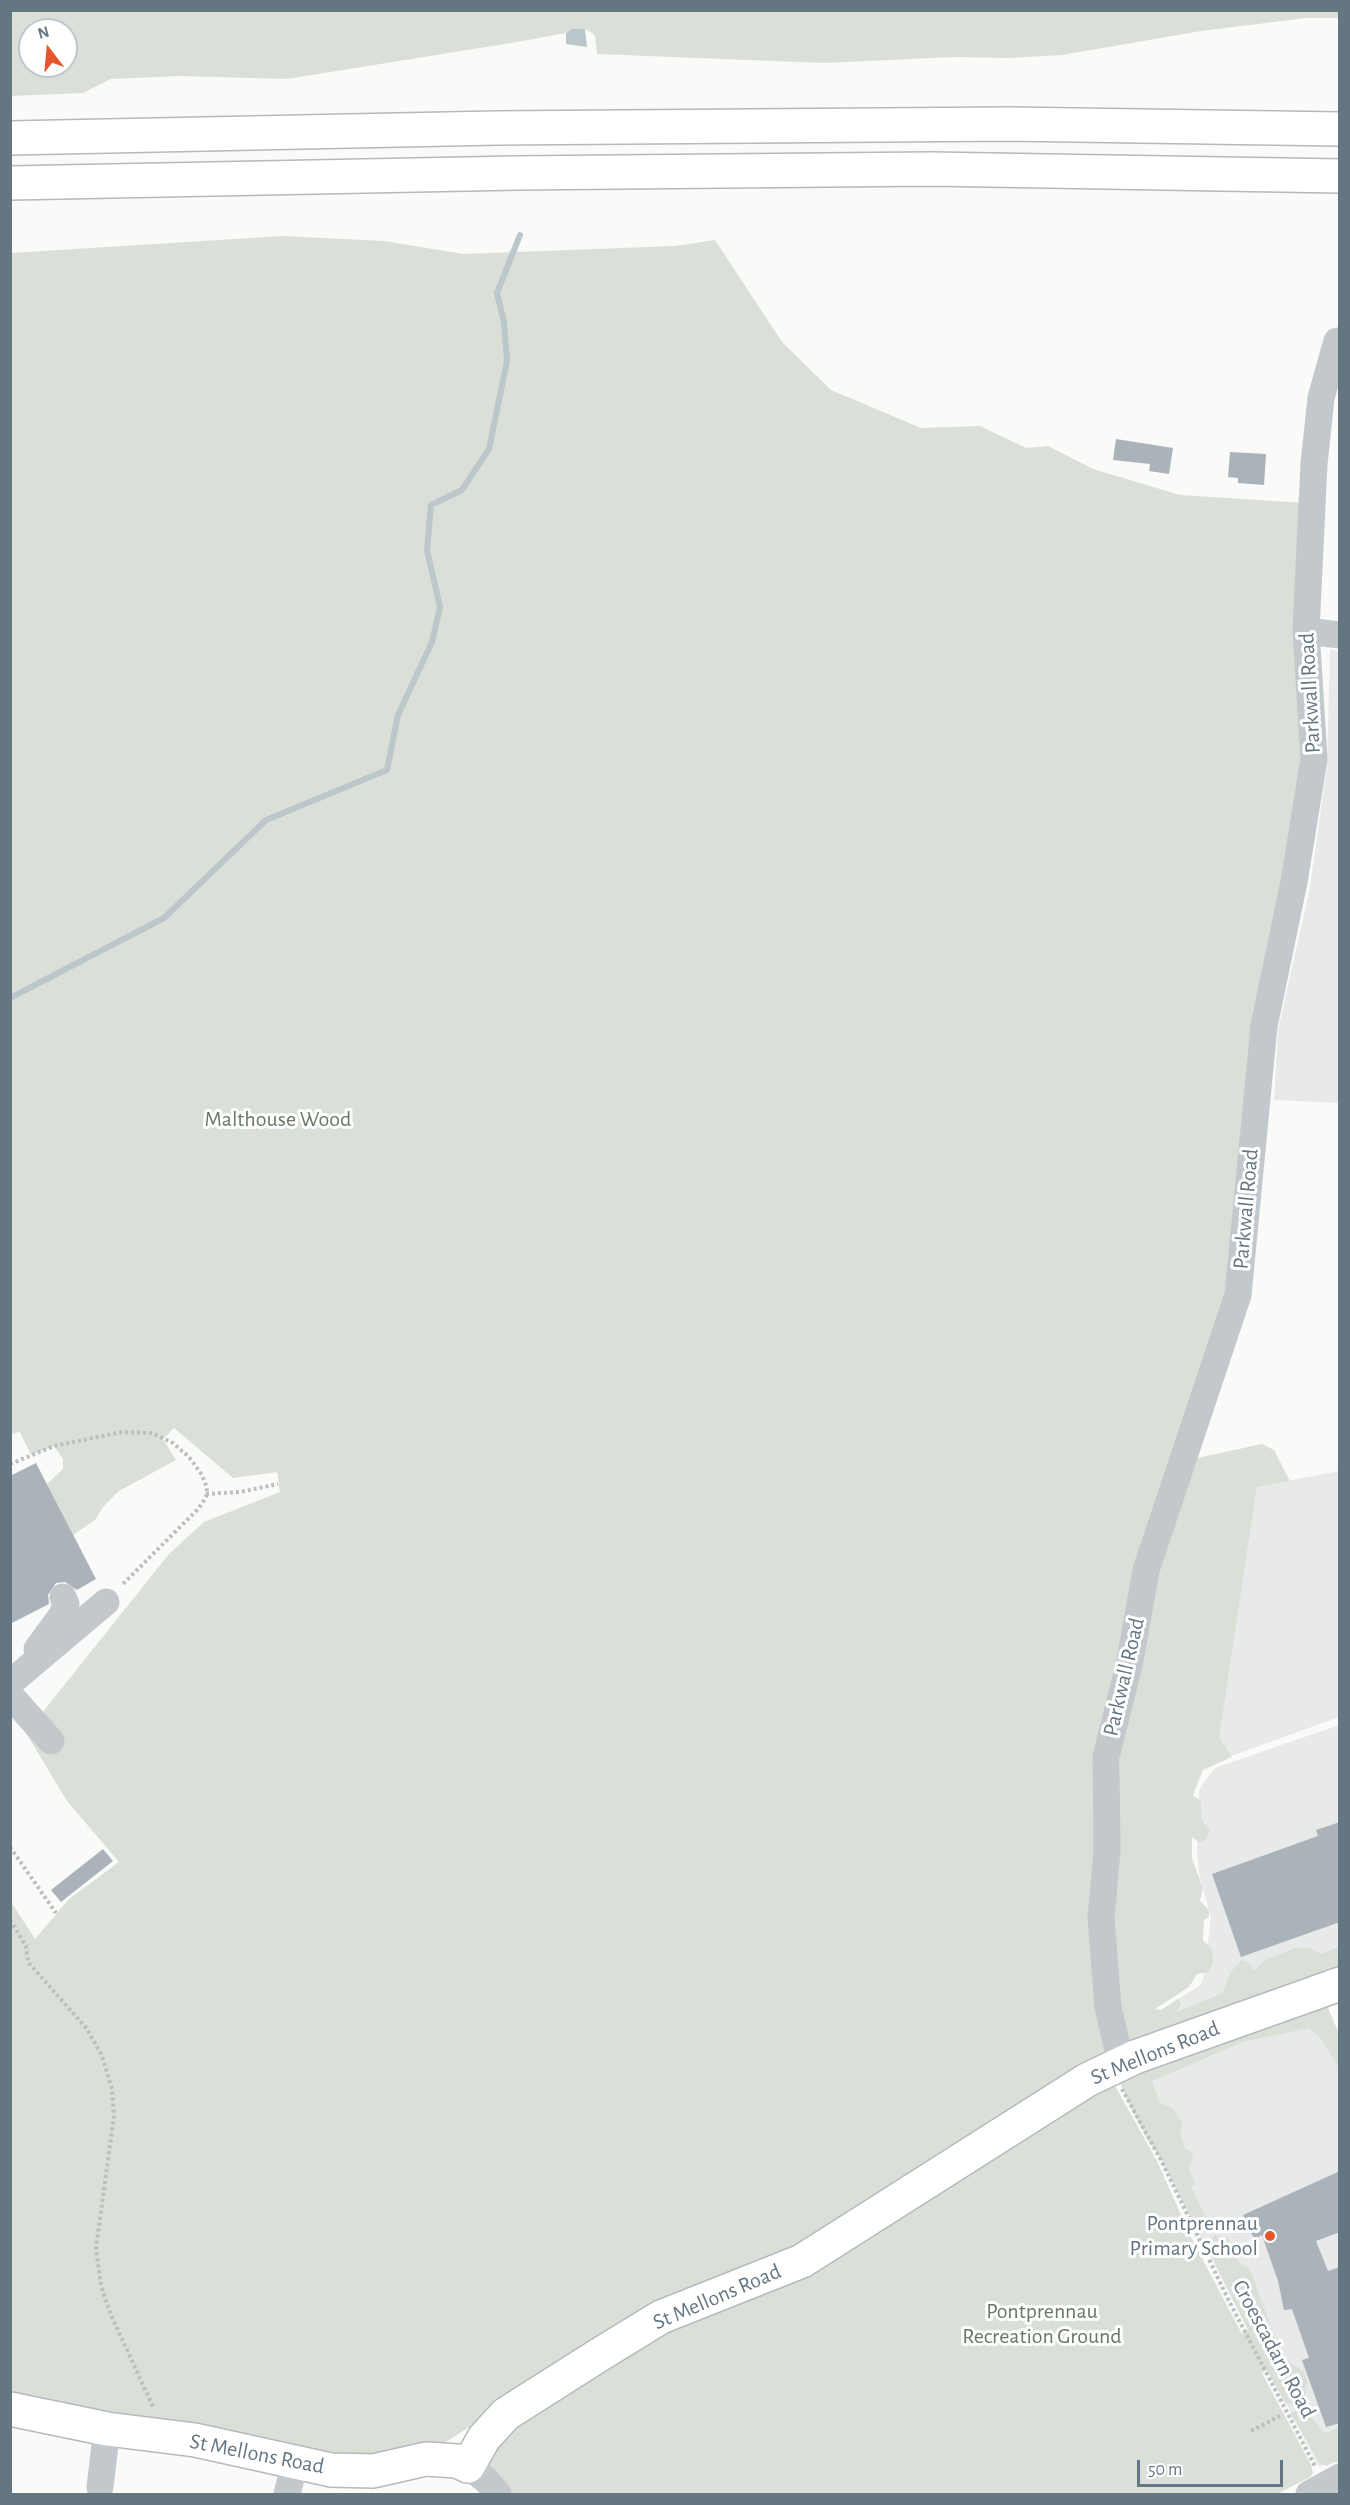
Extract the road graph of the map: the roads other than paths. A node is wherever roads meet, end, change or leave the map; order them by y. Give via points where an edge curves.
1 (1340, 128) edge
2 (10, 138) edge
3 (1340, 178) edge
4 (10, 183) edge
5 (1337, 341) dead end
6 (1306, 631) junction
7 (1340, 635) edge
8 (63, 1596) dead end
9 (106, 1602) road end
10 (13, 1685) edge
11 (51, 1741) dead end
12 (1340, 1984) edge
13 (1120, 2075) junction
14 (10, 2409) edge
15 (107, 2429) junction
16 (295, 2463) junction
17 (468, 2466) junction
18 (1328, 2473) edge
19 (100, 2487) dead end
20 (288, 2494) edge
21 (498, 2494) edge
22 (1309, 2494) edge

1 - 2 main road via 1009,124 484,128
3 - 4 main road via 931,169
5 - 6 street, Parkwall Road via 1321,398 1314,460
6 - 7 street
6 - 13 street, Parkwall Road via 1314,759 1264,1026 1238,1295 1146,1570 1130,1660 1106,1757 1107,1851 1101,1918 1108,2007
8 - 10 street via 66,1604 62,1615
9 - 10 street
10 - 11 street
12 - 13 main road, St Mellons Road
13 - 17 main road, St Mellons Road via 1079,2085 802,2261 661,2317 506,2414 484,2438
14 - 15 main road, St Mellons Road
15 - 16 main road, St Mellons Road via 195,2440
15 - 19 street
16 - 17 main road, St Mellons Road via 331,2470 362,2470 426,2459 457,2461
16 - 20 street
17 - 21 street
18 - 22 street

